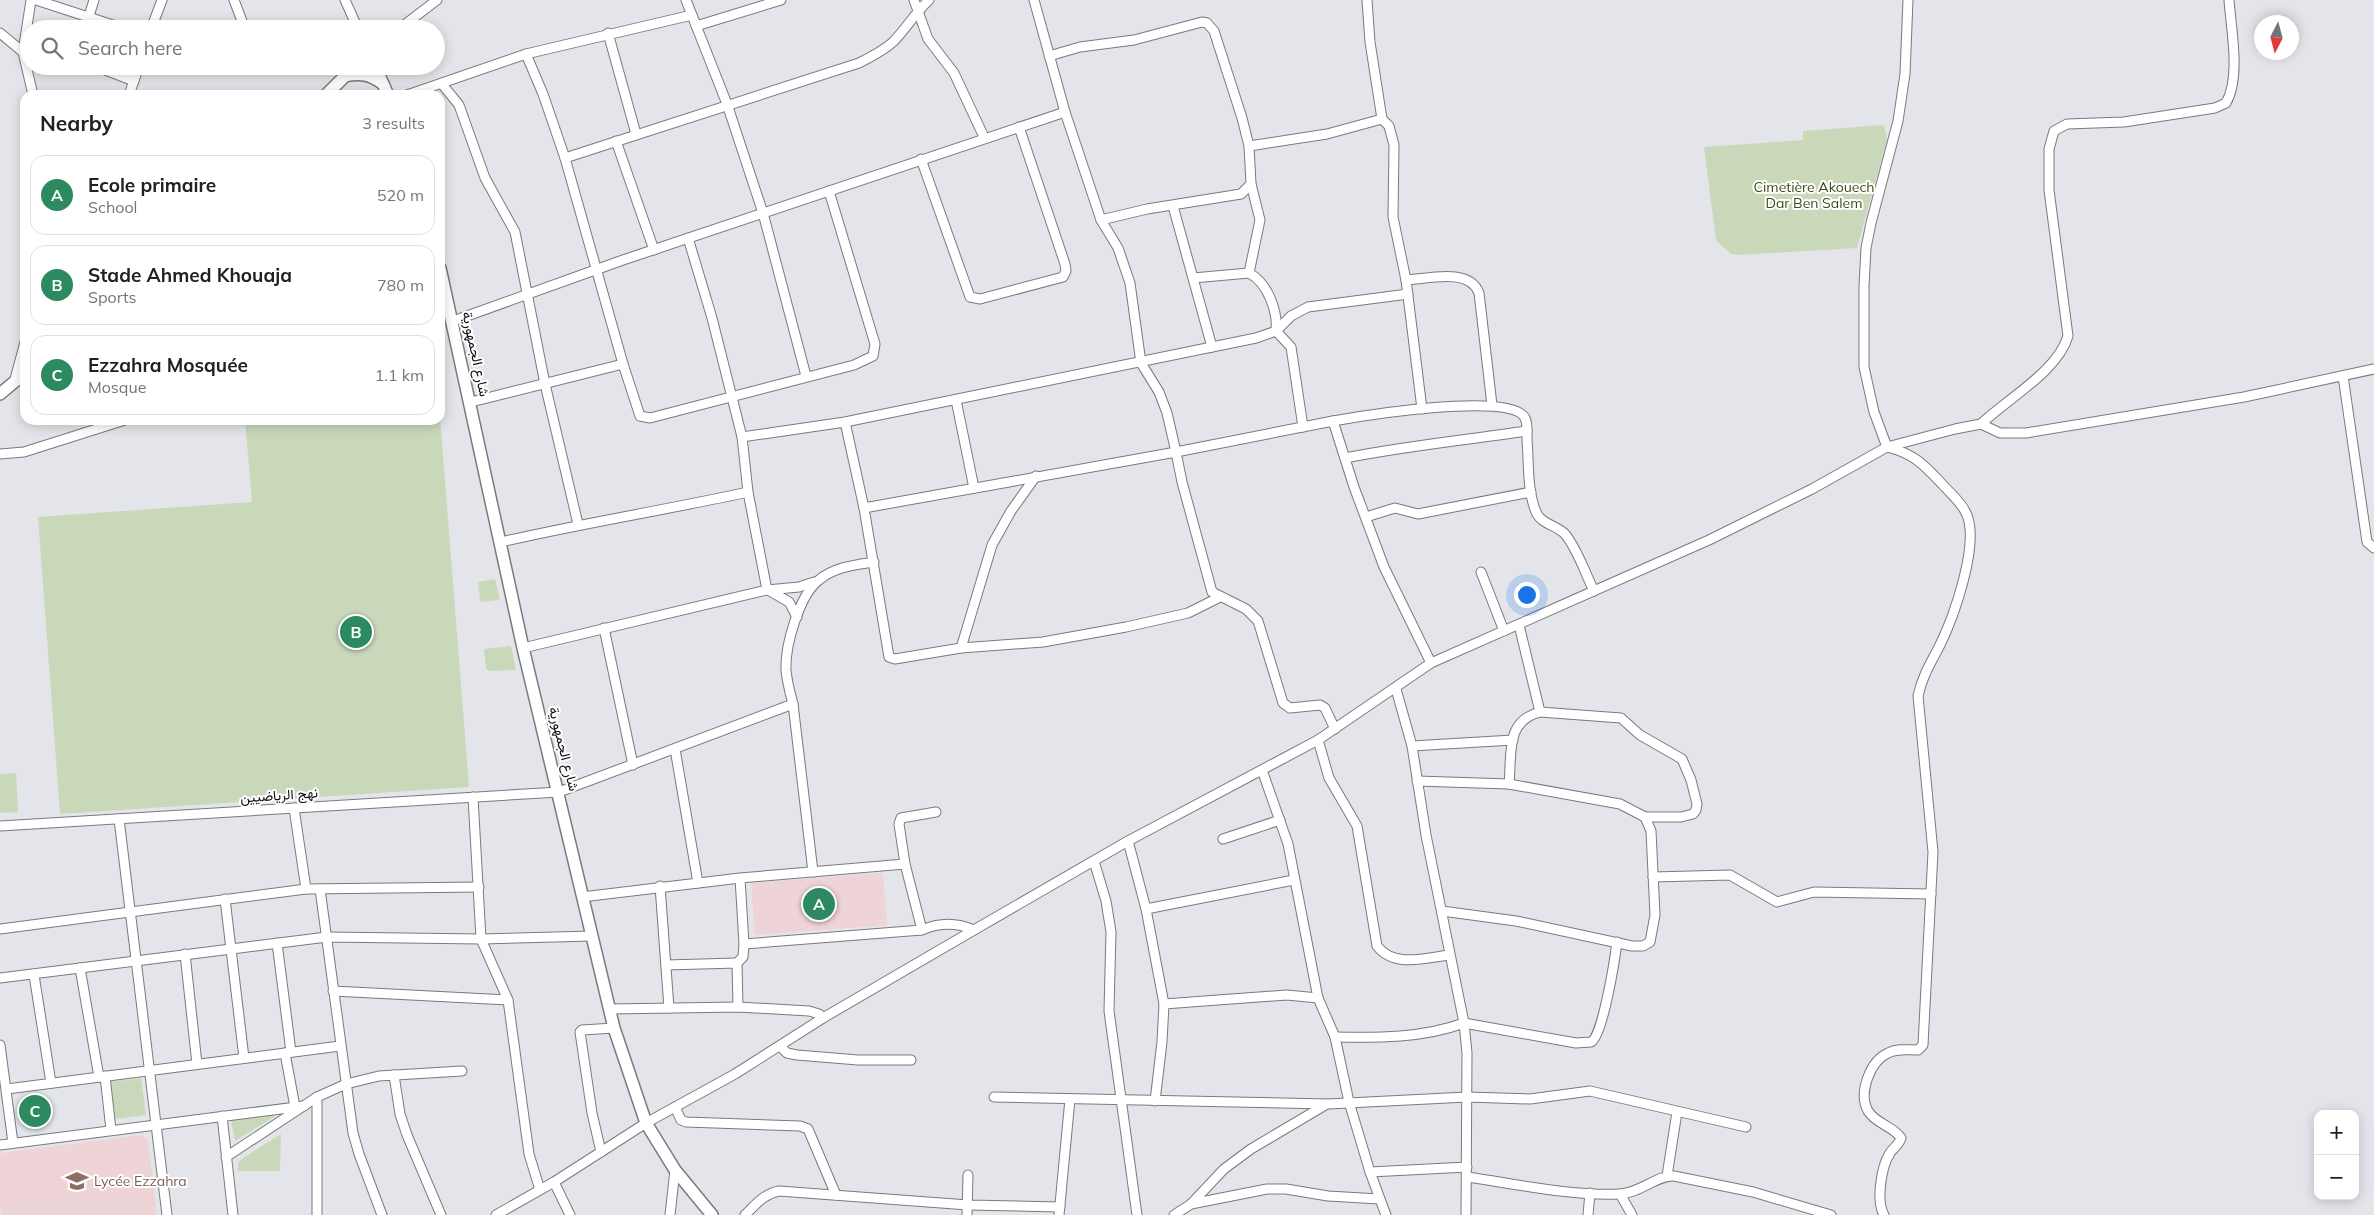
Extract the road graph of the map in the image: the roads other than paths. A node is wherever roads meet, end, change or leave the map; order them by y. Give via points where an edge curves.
1 (31, 0) edge
2 (36, 0) edge
3 (94, 0) edge
4 (162, 0) edge
5 (234, 0) edge
6 (345, 0) edge
7 (437, 0) edge
8 (686, 0) edge
9 (780, 0) edge
10 (914, 0) edge
11 (929, 0) edge
12 (1034, 0) edge
13 (1367, 0) edge
14 (1908, 0) edge
15 (2229, 0) edge
16 (917, 11) junction
17 (692, 15) junction
18 (89, 16) junction
19 (29, 20) edge
20 (100, 20) edge
21 (154, 20) edge
22 (242, 20) edge
23 (354, 20) edge
24 (411, 20) edge
25 (696, 26) junction
26 (0, 32) edge
27 (608, 33) junction
28 (20, 49) edge
29 (526, 54) junction
30 (1048, 56) junction
31 (30, 75) edge
32 (118, 75) edge
33 (136, 75) edge
34 (349, 75) edge
35 (369, 75) edge
36 (379, 75) edge
37 (344, 76) joint
38 (134, 81) junction
39 (383, 84) junction
40 (442, 84) junction
41 (34, 90) edge
42 (131, 90) edge
43 (331, 90) edge
44 (386, 90) edge
45 (423, 90) edge
46 (727, 104) junction
47 (1065, 112) junction
48 (1382, 119) junction
49 (1019, 127) junction
50 (636, 134) junction
51 (984, 138) junction
52 (616, 141) junction
53 (1249, 146) junction
54 (565, 158) junction
55 (921, 159) junction
56 (1251, 184) junction
57 (829, 191) junction
58 (1173, 206) junction
59 (763, 213) junction
60 (1101, 220) junction
61 (688, 238) junction
62 (654, 250) junction
63 (595, 270) junction
64 (1249, 273) junction
65 (1193, 278) junction
66 (1406, 280) junction
67 (445, 288) edge
68 (526, 294) junction
69 (1408, 294) junction
70 (453, 321) junction
71 (1276, 332) junction
72 (1212, 347) junction
73 (20, 361) edge
74 (1141, 363) junction
75 (622, 364) junction
76 (2374, 369) edge
77 (806, 376) junction
78 (2343, 376) junction
79 (20, 377) edge
80 (14, 383) junction
81 (545, 384) junction
82 (0, 394) edge
83 (733, 396) junction
84 (956, 400) junction
85 (471, 402) junction
86 (1492, 405) junction
87 (1422, 409) junction
88 (845, 422) junction
89 (1333, 422) junction
90 (1981, 424) junction
91 (109, 425) edge
92 (1303, 427) junction
93 (1527, 431) junction
94 (742, 437) junction
95 (1887, 447) junction
96 (1176, 452) junction
97 (0, 454) edge
98 (1344, 458) junction
99 (1036, 476) junction
100 (974, 488) junction
101 (748, 492) junction
102 (1530, 492) junction
103 (864, 508) junction
104 (1366, 517) junction
105 (578, 524) junction
106 (501, 542) junction
107 (2374, 548) edge
108 (874, 562) junction
109 (1481, 572) dead end
110 (819, 579) junction
111 (767, 590) junction
112 (1594, 591) junction
113 (1220, 597) junction
114 (797, 617) junction
115 (1519, 625) junction
116 (604, 628) junction
117 (1504, 631) junction
118 (524, 648) junction
119 (961, 648) junction
120 (1431, 664) junction
121 (1396, 689) junction
122 (793, 704) junction
123 (1540, 712) junction
124 (1335, 730) junction
125 (1318, 740) junction
126 (1513, 740) junction
127 (1412, 746) junction
128 (675, 749) junction
129 (633, 765) junction
130 (1262, 770) junction
131 (1417, 781) junction
132 (1509, 784) junction
133 (559, 792) junction
134 (473, 797) junction
135 (294, 808) junction
136 (936, 812) dead end
137 (1645, 816) junction
138 (119, 819) junction
139 (1280, 820) junction
140 (0, 826) edge
141 (1223, 839) dead end
142 (1128, 841) junction
143 (1094, 861) junction
144 (905, 864) junction
145 (813, 872) junction
146 (1653, 877) junction
147 (740, 878) junction
148 (1294, 880) junction
149 (698, 883) junction
150 (660, 886) junction
151 (479, 888) junction
152 (306, 889) junction
153 (320, 889) junction
154 (1931, 894) junction
155 (582, 897) junction
156 (225, 899) junction
157 (1146, 909) junction
158 (1442, 911) junction
159 (129, 912) junction
160 (0, 930) edge
161 (922, 930) junction
162 (974, 930) junction
163 (592, 936) junction
164 (327, 937) junction
165 (481, 939) junction
166 (1618, 942) junction
167 (277, 943) junction
168 (744, 944) junction
169 (231, 948) junction
170 (185, 954) junction
171 (1449, 955) junction
172 (136, 960) junction
173 (737, 963) junction
174 (666, 965) junction
175 (80, 968) junction
176 (34, 975) junction
177 (0, 978) edge
178 (332, 991) junction
179 (1318, 998) junction
180 (508, 1000) junction
181 (1164, 1004) junction
182 (738, 1007) junction
183 (669, 1008) junction
184 (610, 1010) junction
185 (823, 1018) junction
186 (1464, 1023) junction
187 (614, 1028) junction
188 (1335, 1037) junction
189 (0, 1045) edge
190 (340, 1046) junction
191 (780, 1046) junction
192 (288, 1052) junction
193 (244, 1058) junction
194 (911, 1060) dead end
195 (197, 1064) junction
196 (150, 1070) junction
197 (462, 1071) dead end
198 (102, 1076) junction
199 (394, 1076) junction
200 (51, 1083) junction
201 (346, 1084) junction
202 (7, 1089) junction
203 (1467, 1096) junction
204 (317, 1097) junction
205 (994, 1097) dead end
206 (1070, 1099) junction
207 (1121, 1100) junction
208 (1154, 1101) junction
209 (1349, 1102) junction
210 (1328, 1104) junction
211 (300, 1106) junction
212 (675, 1107) junction
213 (1677, 1112) junction
214 (222, 1116) junction
215 (646, 1123) junction
216 (156, 1125) junction
217 (1746, 1127) dead end
218 (111, 1130) junction
219 (13, 1143) junction
220 (0, 1145) edge
221 (601, 1152) junction
222 (226, 1157) junction
223 (1467, 1167) junction
224 (674, 1170) junction
225 (1370, 1172) junction
226 (968, 1175) dead end
227 (1667, 1176) junction
228 (1467, 1177) junction
229 (554, 1182) junction
230 (540, 1190) junction
231 (1590, 1193) junction
232 (1620, 1194) junction
233 (836, 1195) junction
234 (1379, 1199) junction
235 (1191, 1204) junction
236 (967, 1210) edge
237 (1059, 1211) edge
238 (167, 1215) edge
239 (233, 1215) edge
240 (317, 1215) edge
241 (382, 1215) edge
242 (440, 1215) edge
243 (496, 1215) edge
244 (570, 1215) edge
245 (670, 1215) edge
246 (712, 1215) edge
247 (745, 1215) edge
248 (1137, 1215) edge
249 (1174, 1215) edge
250 (1386, 1215) edge
251 (1466, 1215) edge
252 (1588, 1215) edge
253 (1632, 1215) edge
254 (1831, 1215) edge
255 (1884, 1215) edge

1 - 19 street
2 - 18 street
3 - 18 street
4 - 21 street
5 - 22 street
6 - 23 street
7 - 24 street
8 - 17 street
9 - 25 street
10 - 16 street
11 - 16 street
12 - 30 street
13 - 48 street
14 - 95 street via 1905,74 1898,121 1871,223 1864,286 1864,367 1874,412
15 - 90 street via 2233,61 2230,96 2226,103 2215,108 2124,122 2067,124 2054,131 2050,149 2050,190 2068,336 2065,346 2047,368
16 - 46 street via 894,41 859,63
16 - 51 street via 928,39 954,74
17 - 25 street
17 - 27 street
18 - 20 street
25 - 46 street
26 - 28 street
27 - 29 street
27 - 50 street
29 - 40 street
29 - 54 street
30 - 47 street
30 - 53 street via 1207,23 1214,31 1223,56
31 - 41 street
32 - 38 street
33 - 38 street
34 - 37 main road
35 - 39 main road
36 - 39 main road
37 - 43 main road
38 - 42 street
39 - 44 main road
40 - 45 street
40 - 68 street via 459,105 485,178 512,223
46 - 50 street
46 - 59 street
47 - 49 street
47 - 60 street
48 - 53 street via 1327,134
48 - 66 street via 1389,126 1394,145 1392,204
49 - 51 street
49 - 55 street via 1065,264 1063,277 980,299 970,297
50 - 52 street
51 - 55 street
52 - 54 street
52 - 62 street
53 - 56 street
54 - 63 street
55 - 57 street
56 - 58 street via 1241,194
56 - 64 street via 1260,220
57 - 59 street
57 - 77 street via 875,351 868,360
58 - 60 street
58 - 65 street
59 - 61 street
59 - 77 street
60 - 74 street via 1118,248 1130,283
61 - 62 street
61 - 83 street
62 - 63 street
63 - 68 street
63 - 75 street
64 - 65 street
64 - 71 street via 1261,284 1274,306
65 - 72 street
66 - 69 street
66 - 86 street via 1464,278 1475,284 1479,293
67 - 70 main road, شارع الجمهورية
68 - 70 street
68 - 81 street
69 - 71 street via 1308,307 1291,316
69 - 87 street
70 - 85 main road, شارع الجمهورية
71 - 72 street
71 - 92 street via 1291,347
72 - 74 street
73 - 80 street
74 - 84 street
74 - 96 street via 1159,392
75 - 81 street
75 - 83 street via 637,412 644,418
76 - 78 street
77 - 83 street
78 - 90 street via 2244,397 2026,433 2000,433
78 - 107 street via 2367,542
79 - 80 main road
80 - 82 main road
81 - 85 street
81 - 105 street
83 - 94 street
84 - 88 street
84 - 100 street
85 - 106 main road, شارع الجمهورية
86 - 87 street
86 - 93 street via 1508,407 1523,415
87 - 89 street
88 - 94 street
88 - 103 street
89 - 92 street
89 - 98 street
90 - 95 street
91 - 97 street via 24,452
92 - 96 street
93 - 98 street via 1442,444 1404,446
93 - 102 street
94 - 101 street
95 - 112 street via 1804,493
95 - 154 street via 1918,459 1960,504 1970,522 1969,551 1952,614 1921,680 1918,696 1933,852
96 - 99 street
96 - 113 street via 1210,589
98 - 104 street
99 - 100 street
99 - 119 street via 992,545
100 - 103 street
101 - 105 street
101 - 111 street
102 - 104 street via 1418,514 1395,508
102 - 112 street via 1539,516 1560,529 1569,540
103 - 108 street
104 - 120 street via 1384,567
105 - 106 street
106 - 118 main road, شارع الجمهورية
108 - 110 street via 846,566
108 - 119 street via 889,657 895,659
109 - 117 street
110 - 111 street via 799,587
110 - 114 street via 804,599
111 - 114 street via 788,602
111 - 116 street
112 - 115 street
113 - 119 street via 1188,613 1126,627 1043,642
113 - 124 street via 1246,609 1258,622 1284,705 1290,708 1320,704
114 - 122 street via 786,669
115 - 117 street
115 - 123 street
116 - 118 street
116 - 129 street
117 - 120 street
118 - 133 main road, شارع الجمهورية
120 - 121 street
121 - 124 street
121 - 127 street
122 - 128 street, نهج الرياضيين
122 - 145 street
123 - 126 street via 1520,720
123 - 137 street via 1621,718 1640,735 1682,759 1692,780 1696,810 1681,817
124 - 125 street
125 - 130 street
125 - 171 street via 1329,778 1356,826 1377,946 1389,957 1399,960
126 - 127 street
126 - 132 street
127 - 131 street
128 - 129 street, نهج الرياضيين
128 - 149 street
129 - 133 street, نهج الرياضيين
130 - 139 street
130 - 142 street
131 - 132 street
131 - 158 street
132 - 137 street via 1620,804
133 - 134 street, نهج الرياضيين
133 - 155 main road, شارع الجمهورية
134 - 135 street, نهج الرياضيين
134 - 151 street
135 - 138 street, نهج الرياضيين
135 - 152 street
136 - 144 street via 901,818 899,824
137 - 146 street via 1651,831
138 - 140 street, نهج الرياضيين
138 - 159 street
139 - 141 street
139 - 148 street
142 - 143 street
142 - 157 street
143 - 162 street
143 - 207 street via 1111,932 1109,1011
144 - 145 street
144 - 161 street
145 - 147 street
146 - 154 street via 1730,875 1777,902 1814,892
146 - 166 street via 1655,915 1650,942 1638,946
147 - 149 street
147 - 168 street
148 - 157 street
148 - 179 street
149 - 150 street
150 - 155 street
150 - 174 street
151 - 153 street
151 - 165 street
152 - 153 street
152 - 156 street
153 - 164 street
154 - 255 street via 1922,1047 1887,1053 1874,1065 1866,1085 1868,1111 1900,1137 1884,1170 1881,1200
155 - 163 main road, شارع الجمهورية
156 - 159 street
156 - 169 street
157 - 181 street
158 - 166 street via 1516,921
158 - 171 street
159 - 160 street
159 - 172 street
161 - 162 street via 946,923 961,924
161 - 168 street
162 - 185 street
163 - 165 street
163 - 184 main road, شارع الجمهورية
164 - 165 street
164 - 167 street
164 - 178 street
165 - 180 street
166 - 186 street via 1608,996 1593,1041 1576,1042
167 - 169 street
167 - 192 street
168 - 173 street via 744,952
169 - 170 street
169 - 193 street
170 - 172 street
170 - 195 street
171 - 186 street
172 - 175 street
172 - 196 street
173 - 174 street
173 - 182 street
174 - 183 street
175 - 176 street
175 - 198 street
176 - 177 street
176 - 200 street
178 - 180 street
178 - 190 street
179 - 181 street via 1287,995
179 - 188 street
180 - 230 street via 528,1154
181 - 208 street
182 - 183 street
182 - 185 street via 809,1011
183 - 184 street
184 - 187 main road, شارع الجمهورية
185 - 191 street
186 - 188 street via 1449,1029 1382,1038
186 - 203 street
187 - 215 main road, شارع الجمهورية
187 - 221 street via 580,1032
188 - 209 street
189 - 202 street
190 - 192 street
190 - 201 street
191 - 194 street via 787,1053 797,1055
191 - 212 street
192 - 193 street
192 - 211 street
193 - 195 street
195 - 196 street
196 - 198 street
196 - 216 street
197 - 199 street
198 - 200 street
198 - 218 street
199 - 201 street
199 - 242 street via 400,1114
200 - 202 street
201 - 204 street
201 - 241 street via 358,1154
202 - 219 street
203 - 209 street
203 - 213 street via 1530,1099 1590,1092
203 - 223 street
204 - 211 street
204 - 240 street
205 - 206 street
206 - 207 street
206 - 237 street
207 - 208 street
207 - 248 street
208 - 210 street
209 - 210 street
209 - 225 street
210 - 235 street via 1251,1149 1224,1170
211 - 214 street
211 - 222 street
212 - 215 street
212 - 233 street via 681,1120 686,1122 800,1126 808,1129
213 - 217 street
213 - 227 street
214 - 216 street
214 - 222 street
215 - 221 street
215 - 224 main road, شارع الجمهورية
216 - 218 street
216 - 238 street
218 - 219 street
219 - 220 street
221 - 229 street
222 - 239 street
223 - 225 street
223 - 228 street
224 - 245 street
224 - 246 main road, شارع الجمهورية
225 - 234 street
226 - 236 street
227 - 232 street via 1640,1190
227 - 254 street via 1752,1192
228 - 231 street
228 - 251 street
229 - 230 street
229 - 244 street
230 - 243 street
231 - 232 street
231 - 252 street
232 - 253 street
233 - 236 street
233 - 247 street via 779,1191 762,1198
234 - 235 street via 1267,1189
234 - 250 street
235 - 249 street
236 - 237 street

